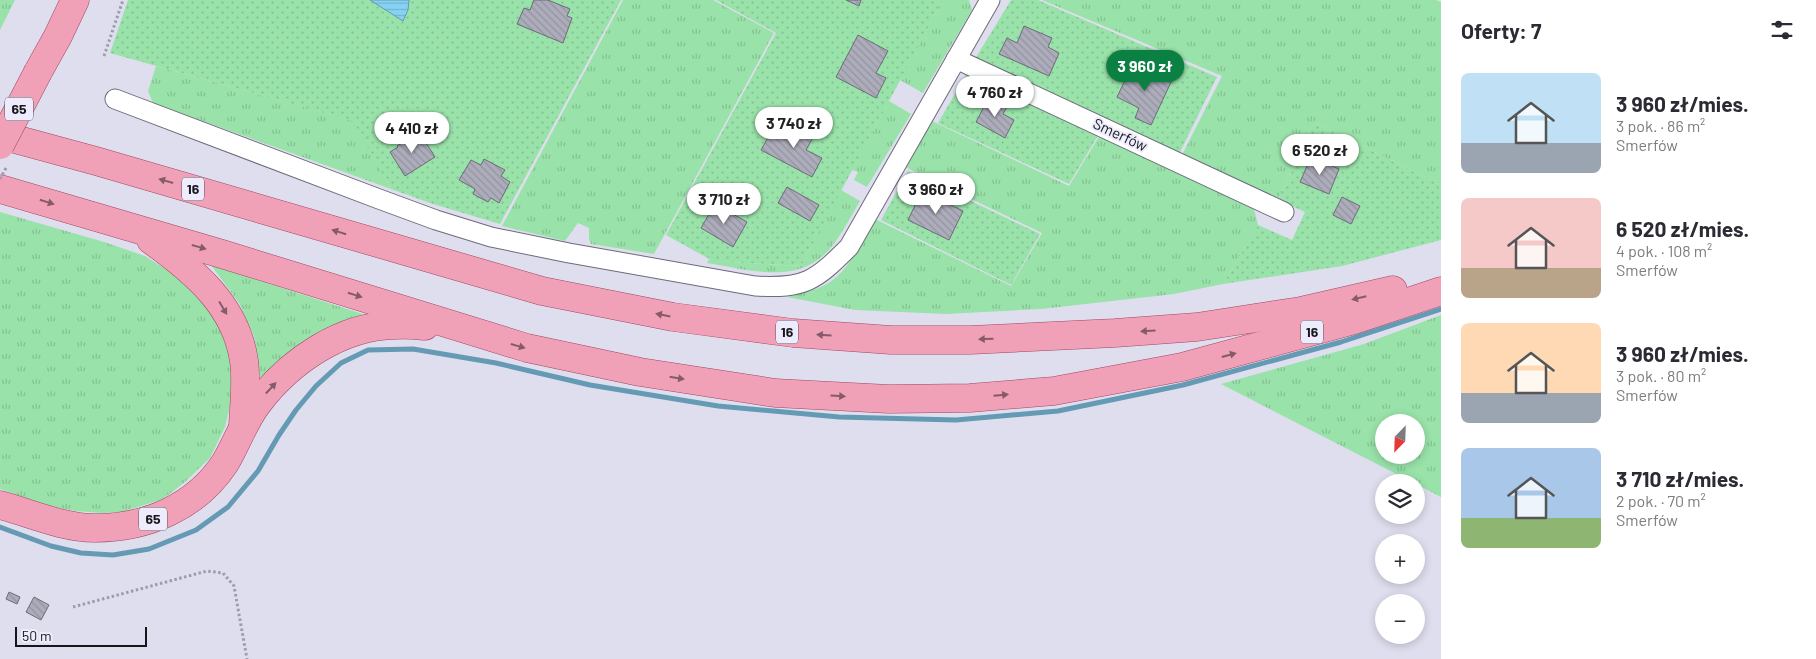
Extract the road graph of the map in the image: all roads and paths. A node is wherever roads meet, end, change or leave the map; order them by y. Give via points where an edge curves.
1 (75, 0) edge
2 (123, 0) edge
3 (990, 0) edge
4 (104, 56) dead end
5 (956, 59) junction
6 (115, 99) dead end
7 (0, 135) edge
8 (0, 145) edge
9 (0, 189) edge
10 (1284, 212) dead end
11 (135, 229) junction
12 (1441, 279) edge
13 (1441, 291) edge
14 (471, 332) junction
15 (243, 428) junction
16 (8, 505) edge
17 (73, 607) dead end
18 (247, 659) edge

1 - 8 main road, 65, bridge
2 - 4 path
3 - 5 street
5 - 6 street via 849,247 824,271 801,284 780,287 755,286 491,237 436,220
5 - 10 street, Smerfów
12 -> 7 main road, 16 via 1302,311 1197,327 970,340 891,340 793,333 673,317 542,291
9 -> 11 main road, 16
11 -> 14 main road, 16
11 -> 15 main road, 65 via 203,281 223,306 238,337 244,360
14 -> 13 main road, 16 via 527,348 640,372 775,393 889,399 970,398 1054,391 1182,367 1345,322
15 -> 14 main road via 258,403 282,377 324,344 361,331 394,325
15 - 16 main road, 65 via 227,459 210,482 178,507 144,523 94,528 70,525
17 - 18 path via 207,571 224,573 234,586

